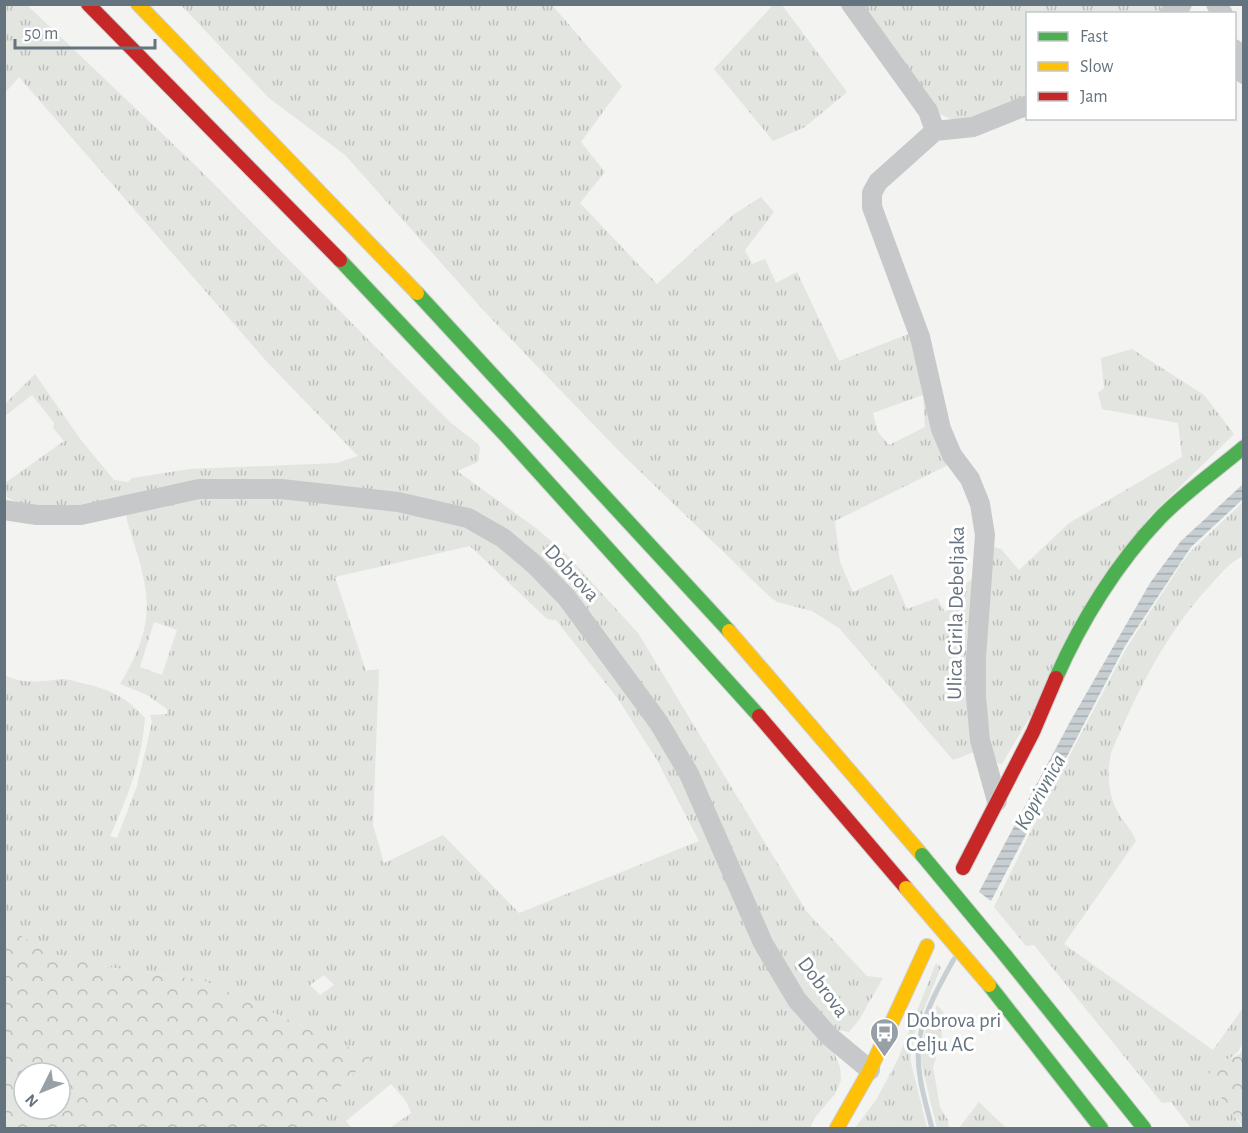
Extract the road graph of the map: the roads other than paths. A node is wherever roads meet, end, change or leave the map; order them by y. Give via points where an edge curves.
1 (88, 4) edge
2 (138, 4) edge
3 (851, 4) edge
4 (1236, 54) edge
5 (1244, 74) edge
6 (1026, 106) edge
7 (935, 131) junction
8 (1244, 447) edge
9 (4, 510) edge
10 (997, 801) junction
11 (963, 868) dead end
12 (927, 946) dead end
13 (870, 1070) junction
14 (837, 1128) edge
15 (1101, 1128) edge
16 (1144, 1128) edge

1 - 15 main road, bridge via 435,361 802,764 989,985
2 - 16 main road, bridge via 257,121 644,536 829,741
3 - 7 street via 928,111
4 - 5 street
6 - 7 street via 973,127
7 - 10 street, Ulica Cirila Debeljaka via 878,182 872,193 872,207 920,337 941,429 951,455 970,479 980,504 985,545 976,697 980,740
8 - 10 main road via 1161,517 1121,565 1070,646 1033,732
9 - 13 street, Dobrova via 81,515 199,489 281,489 398,502 468,518 503,538 567,598 659,723 689,774 763,943 797,1000 829,1036
10 - 11 main road
12 - 13 main road
13 - 14 main road

